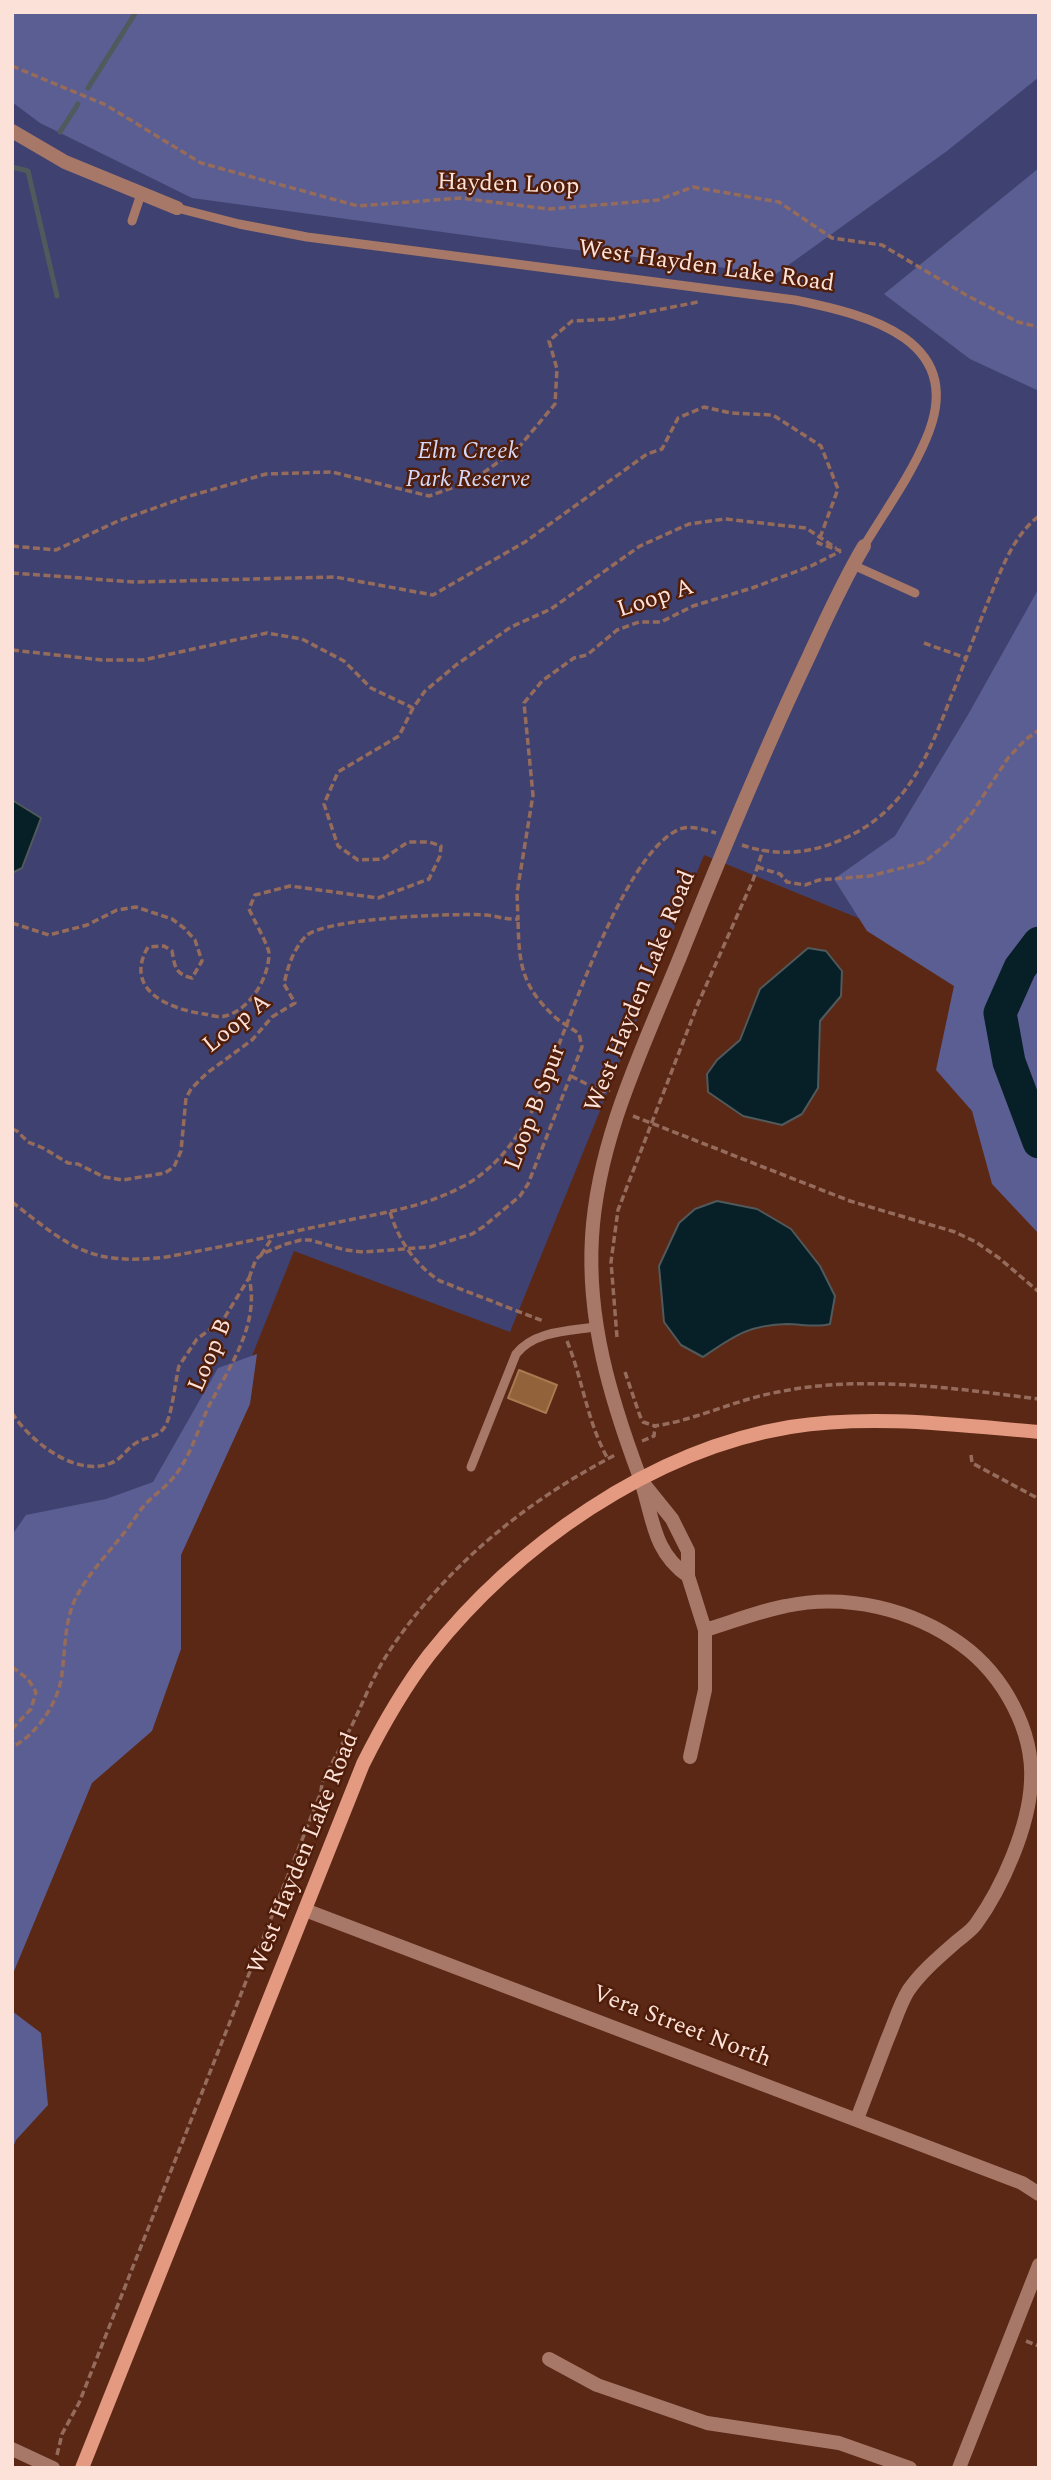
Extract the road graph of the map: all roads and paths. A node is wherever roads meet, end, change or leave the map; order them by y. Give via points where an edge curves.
1 (12, 66) edge
2 (12, 131) edge
3 (141, 194) junction
4 (177, 208) joint
5 (132, 221) dead end
6 (703, 300) dead end
7 (1039, 327) edge
8 (1039, 516) edge
9 (820, 537) junction
10 (12, 545) edge
11 (864, 546) joint
12 (853, 565) junction
13 (12, 573) edge
14 (915, 593) dead end
15 (924, 643) dead end
16 (12, 650) edge
17 (967, 657) junction
18 (413, 708) junction
19 (1039, 730) edge
20 (717, 834) dead end
21 (736, 843) dead end
22 (763, 850) junction
23 (757, 867) junction
24 (517, 919) junction
25 (12, 923) edge
26 (567, 1025) junction
27 (571, 1076) junction
28 (625, 1096) junction
29 (618, 1110) junction
30 (652, 1124) junction
31 (12, 1129) edge
32 (12, 1202) edge
33 (390, 1212) junction
34 (273, 1236) junction
35 (406, 1248) junction
36 (261, 1256) junction
37 (249, 1278) junction
38 (1039, 1292) edge
39 (596, 1327) junction
40 (560, 1332) junction
41 (617, 1339) dead end
42 (622, 1362) dead end
43 (1039, 1399) edge
44 (12, 1413) edge
45 (655, 1426) junction
46 (1039, 1432) edge
47 (654, 1436) dead end
48 (971, 1455) dead end
49 (608, 1458) dead end
50 (471, 1467) dead end
51 (640, 1479) junction
52 (1039, 1499) edge
53 (688, 1577) junction
54 (705, 1630) junction
55 (12, 1667) edge
56 (12, 1729) edge
57 (12, 1747) edge
58 (690, 1757) dead end
59 (305, 1910) junction
60 (857, 2119) junction
61 (1039, 2194) edge
62 (1039, 2264) edge
63 (549, 2359) dead end
64 (12, 2449) edge
65 (53, 2468) edge
66 (82, 2468) edge
67 (910, 2468) edge
68 (959, 2468) edge

1 - 7 path, Hayden Loop via 106,105 201,163 358,206 460,198 549,209 658,200 693,187 779,202 832,238 881,245 987,306
2 - 3 street, West Hayden Lake Road via 65,162
3 - 4 street, West Hayden Lake Road
3 - 5 lane
4 - 11 lane, West Hayden Lake Road via 320,239 794,300 890,328 912,342 934,372 935,412 913,465
6 - 10 path via 612,319 572,321 549,341 557,369 555,404 519,447 472,481 429,496 332,472 266,474 118,521 56,550
8 - 17 path via 1016,542
9 - 13 path via 838,489 821,446 773,415 704,407 678,418 662,449 647,454 525,542 433,595 335,577 135,582
9 - 18 path, Loop A via 806,528 725,519 689,524 640,545 551,609 512,626 456,665 425,691
9 - 24 path, Loop A via 841,551 661,622 639,622 617,630 587,655 574,658 542,681 524,703 533,795
11 - 12 street, West Hayden Lake Road
12 - 14 lane
12 - 28 street, West Hayden Lake Road via 782,710 727,838
15 - 17 path
16 - 18 path via 144,660 267,633 302,639 344,662 371,688
17 - 22 path via 920,770 892,806 833,844 792,852
18 - 25 path, Loop A via 399,736 338,772 324,804 338,846 358,860 383,859 408,842 440,846 429,879 378,898 290,886 255,895 249,909 269,951 264,978 250,1002 224,1017 183,1011 150,994 141,971 148,947 164,946 172,951 176,969 192,978 202,961 195,940 172,919 136,907 50,935
19 - 23 path via 1008,758 970,816 925,862 805,885 787,882 780,874
20 - 26 path via 677,830 646,859 615,909
21 - 22 path
22 - 23 path
23 - 30 path
24 - 26 path via 519,961 527,982
24 - 31 path, Loop A via 486,915 375,918 308,934 290,958 284,984 295,1003 272,1017 252,1040 191,1089 186,1098 181,1151 174,1167 165,1173 124,1180 104,1177 68,1163
26 - 27 path, Loop B Spur via 582,1043
26 - 33 path via 531,1113 499,1159 446,1194
27 - 28 path
27 - 35 path, Loop B Spur via 520,1196 472,1234 430,1247
28 - 29 street, West Hayden Lake Road
29 - 30 path
29 - 39 street, West Hayden Lake Road via 604,1154 593,1217
30 - 38 path via 850,1201 955,1232 999,1258
30 - 41 path via 618,1210 613,1240 611,1281
32 - 34 path via 64,1242 111,1259 166,1257
33 - 34 path
33 - 35 path
34 - 36 path
35 - 36 path, Loop B Spur via 363,1252 310,1240 286,1244
35 - 40 path via 440,1281
36 - 37 path
37 - 44 path, Loop B via 223,1320 197,1339 183,1358 165,1427 138,1441 120,1458 102,1466 58,1458
37 - 57 path, Loop B via 252,1298 241,1344 194,1444 173,1478 143,1506 78,1594 69,1618 61,1683 43,1720
39 - 40 lane
39 - 51 street, West Hayden Lake Road via 611,1397
40 - 49 path via 575,1361 590,1418
40 - 50 lane via 532,1339 516,1354
42 - 45 path via 643,1422
43 - 45 path via 854,1382 773,1393
45 - 47 path
46 - 51 main road via 911,1422 819,1424 721,1444
48 - 52 path via 972,1463
51 - 53 street via 653,1531 672,1566
51 - 53 street via 672,1518 688,1551
51 - 59 main road, West Hayden Lake Road via 521,1561 471,1606 428,1656 363,1764
53 - 54 street
54 - 58 street via 705,1690
54 - 60 street via 787,1605 818,1602 858,1601 901,1614 941,1629 972,1652 996,1677 1016,1710 1027,1744 1031,1781 1024,1825 1002,1879 975,1926 928,1966 908,1992
55 - 56 path via 36,1692 31,1709
59 - 60 street, Vera Street North
59 - 66 main road, West Hayden Lake Road
60 - 61 street, Vera Street North via 1022,2183
62 - 68 street
63 - 67 street via 597,2385 707,2423 839,2443
64 - 65 street

